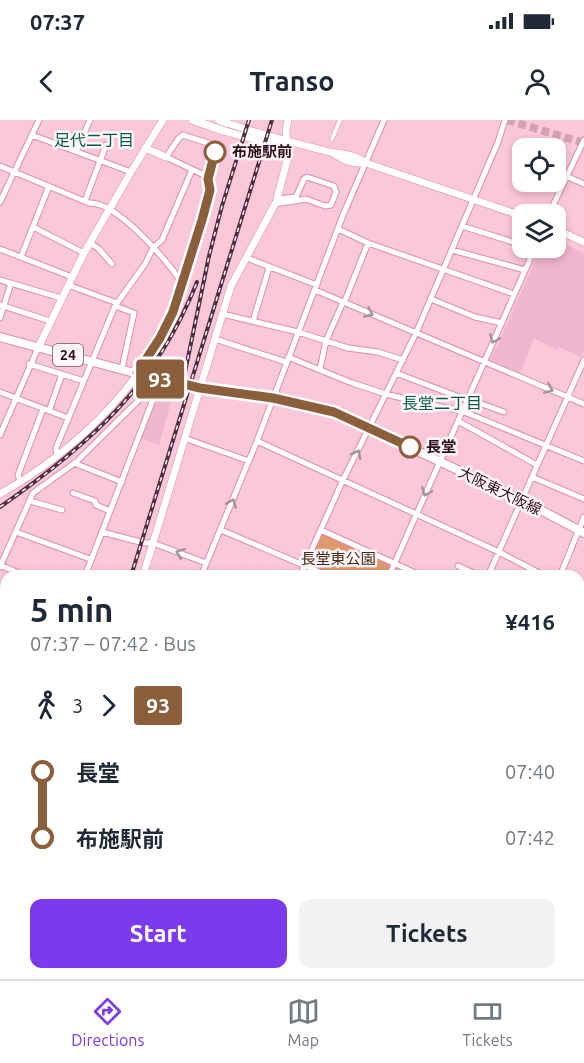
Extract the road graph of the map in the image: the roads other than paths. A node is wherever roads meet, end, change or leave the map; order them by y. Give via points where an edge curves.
1 (39, 120) edge
2 (90, 120) edge
3 (163, 120) edge
4 (193, 120) edge
5 (288, 120) edge
6 (340, 120) edge
7 (384, 120) edge
8 (507, 120) edge
9 (225, 123) edge
10 (32, 135) junction
11 (332, 139) dead end
12 (287, 141) junction
13 (584, 142) edge
14 (106, 145) dead end
15 (145, 148) junction
16 (76, 151) junction
17 (166, 157) junction
18 (100, 160) junction
19 (366, 163) junction
20 (0, 166) edge
21 (192, 170) junction
22 (15, 172) junction
23 (130, 172) junction
24 (567, 176) junction
25 (208, 179) junction
26 (584, 184) edge
27 (49, 186) junction
28 (472, 199) junction
29 (85, 201) junction
30 (0, 202) edge
31 (276, 202) junction
32 (554, 204) edge
33 (109, 210) junction
34 (512, 213) edge
35 (462, 226) junction
36 (33, 227) junction
37 (338, 229) junction
38 (566, 234) edge
39 (512, 242) edge
40 (584, 242) edge
41 (90, 243) junction
42 (368, 243) junction
43 (153, 248) junction
44 (0, 249) edge
45 (452, 250) junction
46 (84, 253) junction
47 (21, 257) junction
48 (247, 258) junction
49 (529, 258) edge
50 (112, 264) dead end
51 (269, 268) junction
52 (445, 269) junction
53 (525, 270) junction
54 (72, 277) junction
55 (0, 280) edge
56 (11, 283) junction
57 (183, 284) junction
58 (68, 285) junction
59 (316, 288) junction
60 (514, 294) junction
61 (61, 298) junction
62 (431, 300) junction
63 (344, 303) junction
64 (116, 305) junction
65 (2, 306) edge
66 (222, 314) junction
67 (0, 318) edge
68 (50, 321) junction
69 (253, 321) junction
70 (502, 323) junction
71 (298, 332) junction
72 (416, 333) junction
73 (0, 337) edge
74 (215, 339) junction
75 (326, 341) junction
76 (38, 348) junction
77 (287, 360) junction
78 (403, 360) junction
79 (584, 360) edge
80 (93, 362) junction
81 (484, 362) junction
82 (29, 364) junction
83 (123, 364) dead end
84 (320, 369) junction
85 (137, 373) junction
86 (396, 373) junction
87 (62, 375) junction
88 (84, 381) junction
89 (160, 382) junction
90 (200, 388) junction
91 (0, 392) edge
92 (386, 394) junction
93 (568, 397) junction
94 (15, 398) junction
95 (273, 398) junction
96 (467, 399) junction
97 (584, 404) edge
98 (46, 410) junction
99 (462, 411) junction
100 (504, 412) dead end
101 (68, 418) junction
102 (458, 421) junction
103 (370, 428) junction
104 (0, 435) edge
105 (184, 438) junction
106 (257, 441) junction
107 (546, 445) junction
108 (57, 456) junction
109 (249, 461) junction
110 (439, 461) junction
111 (584, 461) edge
112 (74, 463) junction
113 (537, 465) junction
114 (532, 477) junction
115 (343, 480) junction
116 (20, 482) junction
117 (122, 482) junction
118 (73, 493) dead end
119 (0, 494) edge
120 (584, 499) edge
121 (522, 500) junction
122 (30, 501) junction
123 (62, 510) dead end
124 (110, 511) junction
125 (416, 515) junction
126 (584, 517) edge
127 (220, 530) junction
128 (321, 530) junction
129 (581, 531) edge
130 (16, 532) junction
131 (102, 532) junction
132 (153, 543) junction
133 (499, 552) junction
134 (90, 559) junction
135 (206, 563) junction
136 (394, 563) junction
137 (305, 565) junction
138 (0, 566) edge
139 (458, 566) dead end
140 (87, 570) edge
141 (145, 570) edge
142 (203, 570) edge
143 (303, 570) edge
144 (316, 570) edge
145 (391, 570) edge
146 (409, 570) edge
147 (467, 570) edge
148 (491, 570) edge
149 (534, 570) edge
150 (563, 570) edge

1 - 10 street
2 - 16 street
3 - 15 street
4 - 9 main road
5 - 12 street
6 - 11 street
7 - 19 street
8 - 28 street
9 - 12 street via 272,144
10 - 16 street
10 - 22 street
12 - 19 street via 357,156
12 - 31 street via 288,157
13 - 24 street
14 - 18 street
15 - 17 street
15 - 23 street
16 - 18 street
17 - 21 street
17 - 25 street via 183,135 212,144 215,152
18 - 23 street
18 - 29 street
19 - 28 street
19 - 37 street
20 - 22 street
21 - 25 street
21 - 43 street via 162,240
22 - 27 street
22 - 30 street
23 - 33 street
24 - 26 street
24 - 32 street
25 - 57 street via 210,190
27 - 29 street
27 - 36 street
28 - 34 street
28 - 35 street
29 - 33 street
31 - 31 street via 296,197 307,177 334,186 336,192 331,205 306,199
31 - 48 street
33 - 41 street
33 - 43 street via 138,231
35 - 39 street
35 - 45 street
36 - 46 street
36 - 47 street
37 - 42 street
37 - 59 street
38 - 40 street
41 - 46 street
41 - 50 street
42 - 52 street
42 - 63 street
43 - 57 street
43 - 64 street
44 - 47 street
45 - 52 street
45 - 53 street
46 - 54 street
47 - 54 street
48 - 51 street
48 - 66 street via 231,286
49 - 53 street
51 - 59 street
51 - 69 street
52 - 60 street
52 - 62 street
53 - 60 street
54 - 58 street
55 - 56 street
56 - 61 street
56 - 65 street
57 - 85 street via 168,325
58 - 61 street
58 - 64 street
59 - 63 street
59 - 71 street
60 - 70 street
61 - 68 street
62 - 70 street
62 - 72 street
63 -> 72 street
63 - 75 street
64 - 80 street
64 - 83 street via 134,313
65 - 67 street
65 - 68 street
66 - 69 street
66 - 74 street
68 - 76 street
69 - 71 street
70 -> 81 street
71 - 75 street
71 - 77 street
72 - 78 street
72 - 81 street
73 - 76 main road, 大阪東大阪線 / 24
74 - 77 street
74 - 90 street
75 - 78 street
75 - 84 street
76 - 80 main road, 大阪東大阪線 / 24
76 - 82 street
77 - 84 street
77 - 95 street
78 - 86 street
79 - 93 street
80 - 85 main road, 大阪東大阪線 / 24
80 - 88 street
81 -> 93 street
81 - 96 street
82 - 87 street
82 - 94 street
84 - 92 street
85 - 89 main road, 大阪東大阪線 / 24
85 - 108 street via 101,417
86 - 92 street
86 - 96 street
87 - 88 street
87 - 98 street
88 - 101 street
89 - 90 main road, 大阪東大阪線 / 24
89 - 112 street
89 - 117 street
90 - 95 main road, 大阪東大阪線 / 24
90 - 105 street
91 - 94 street
92 - 99 street
92 - 103 street
93 - 97 street
93 - 107 street
94 - 98 street
94 - 104 street
95 - 103 main road, 大阪東大阪線 / 24 via 334,412
95 - 106 street
96 - 99 street
96 - 100 street
98 - 101 street
98 - 116 street via 18,475
99 - 102 street
99 - 107 street
101 - 108 street via 56,448
102 - 110 street
102 - 113 street
103 - 110 main road, 大阪東大阪線 / 24
115 -> 103 street
105 - 109 street
105 - 132 street
106 - 109 street
106 - 115 street
107 - 111 street
107 - 113 street
108 - 116 street
127 -> 109 street
110 - 121 main road, 大阪東大阪線 / 24
110 -> 125 street
112 - 117 street
112 - 122 street via 33,493
113 - 114 street
114 - 120 street
114 - 121 street
115 - 125 street
115 - 128 street
116 - 119 street
117 - 124 street
118 - 124 street
121 - 129 main road, 大阪東大阪線 / 24
121 - 133 street
122 - 123 street
122 - 130 street
124 - 131 street
125 - 133 street
125 - 136 street
126 - 129 street
127 - 135 street
127 - 137 street
128 - 136 street
128 - 137 street
129 - 150 street
130 - 134 street
130 - 138 street
131 - 132 street
131 - 134 street
135 -> 132 street
132 - 141 street
133 - 148 street
133 - 149 street
134 - 140 street
135 - 142 street
136 - 145 street
136 - 146 street
137 - 143 street
137 - 144 street
139 - 147 street

